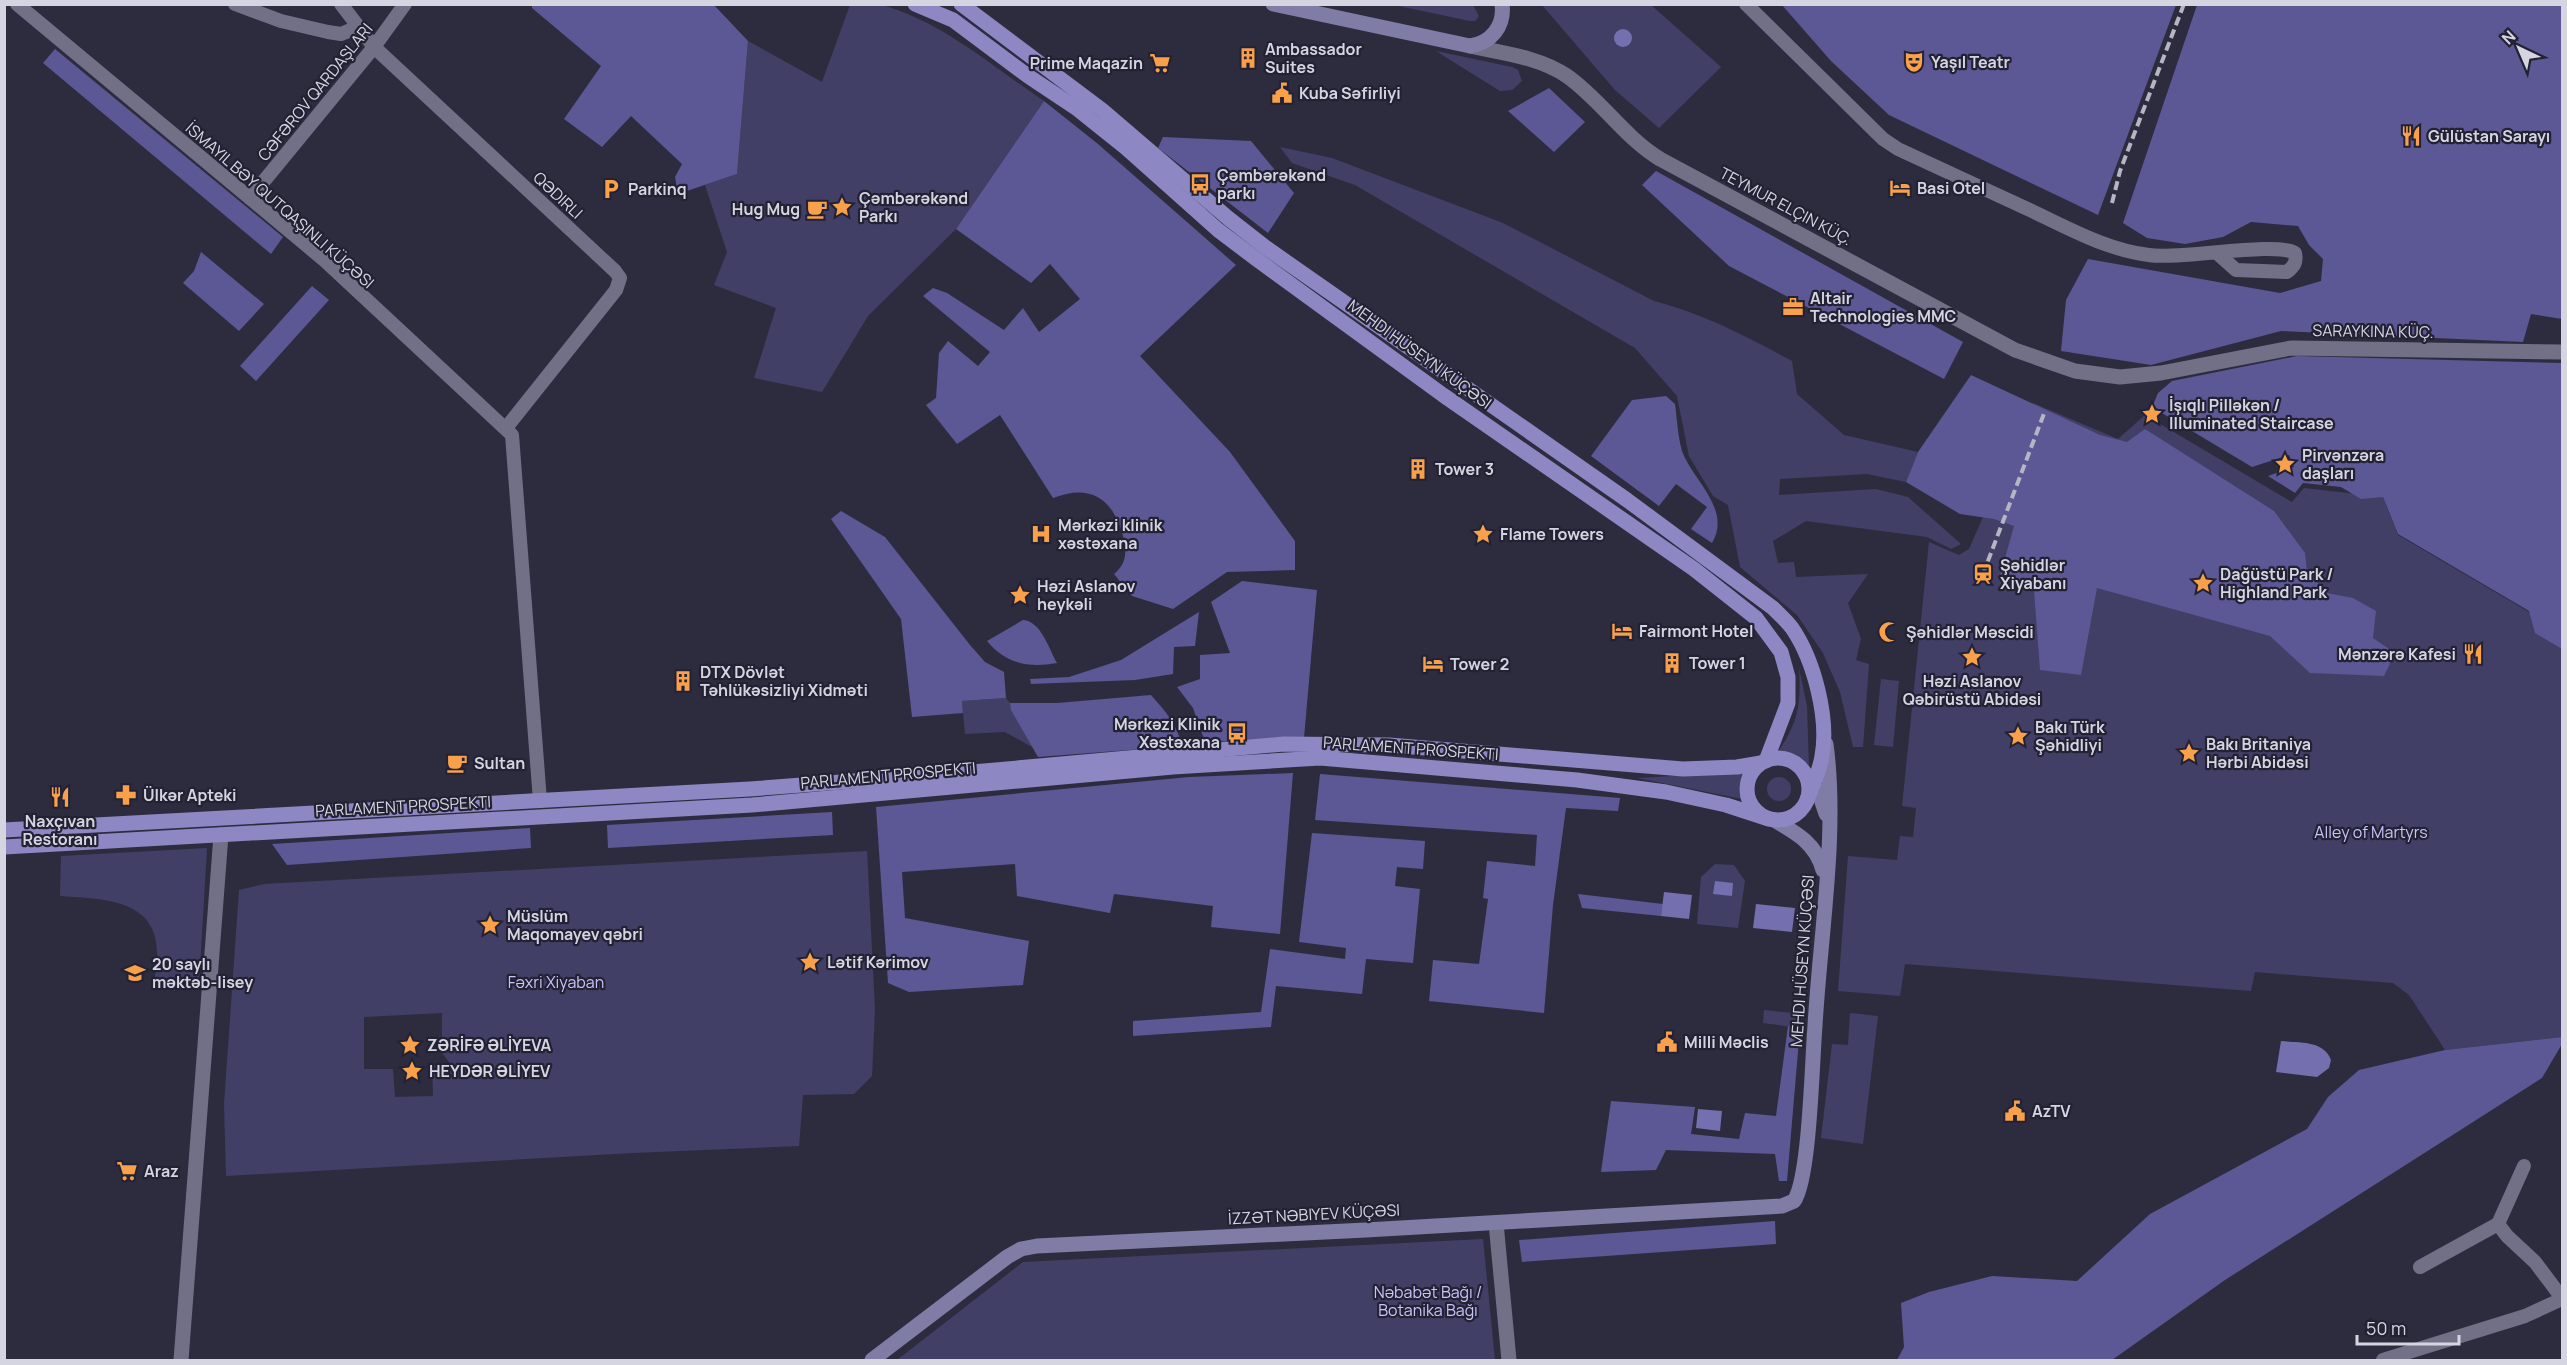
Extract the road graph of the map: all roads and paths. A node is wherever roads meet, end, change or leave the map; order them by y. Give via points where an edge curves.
1 (235, 4) edge
2 (341, 4) edge
3 (405, 4) edge
4 (915, 4) edge
5 (931, 4) edge
6 (961, 4) edge
7 (969, 4) edge
8 (1273, 4) edge
9 (1502, 4) edge
10 (1746, 4) edge
11 (22, 8) edge
12 (946, 16) junction
13 (983, 21) junction
14 (358, 27) junction
15 (1470, 46) junction
16 (374, 47) junction
17 (250, 198) junction
18 (2217, 253) junction
19 (2562, 352) edge
20 (2161, 374) joint
21 (506, 428) junction
22 (1824, 721) junction
23 (1764, 762) junction
24 (1803, 771) junction
25 (1812, 783) junction
26 (1807, 800) junction
27 (540, 801) junction
28 (1772, 819) junction
29 (1829, 826) junction
30 (4, 830) edge
31 (221, 835) junction
32 (4, 847) edge
33 (1826, 879) junction
34 (2524, 1166) dead end
35 (1794, 1202) joint
36 (1496, 1223) junction
37 (2498, 1224) junction
38 (2420, 1267) dead end
39 (2562, 1298) edge
40 (181, 1360) edge
41 (872, 1360) edge
42 (1509, 1360) edge
43 (2383, 1360) edge

1 - 14 street via 281,21 328,32 341,34
2 - 14 street, QƏDIRLI
3 - 16 street
4 - 12 main road, MEHDI HÜSEYN KÜÇƏSI
5 - 12 main road
6 - 13 main road
7 - 13 main road
8 - 15 main road
9 - 15 main road via 1503,18 1496,31 1483,42
10 - 18 street via 1883,138 1898,148 2115,248 2163,256
11 - 17 street
12 - 23 main road, MEHDI HÜSEYN KÜÇƏSI via 1093,121 1255,258 1443,395 1694,569 1756,618 1781,652 1788,677 1788,704
13 - 22 main road, MEHDI HÜSEYN KÜÇƏSI via 1102,110 1265,247 1627,500 1773,608 1803,647
14 - 16 street, QƏDIRLI
15 - 20 street, TEYMUR ELÇIN KÜÇ. via 1526,58 1558,70 1660,159 2020,352 2091,374
16 - 17 street
16 - 21 street, QƏDIRLI via 620,278 616,290
17 - 21 street
18 - 18 street via 2236,270 2248,272 2287,272 2296,260 2295,253 2289,250
19 - 20 street, SARAYKINA KÜÇ. via 2305,347
21 - 27 street via 514,444
22 - 25 main road, MEHDI HÜSEYN KÜÇƏSI via 1822,760
22 - 29 main road, MEHDI HÜSEYN KÜÇƏSI via 1830,779
23 - 24 main road via 1783,759
23 - 27 main road, PARLAMENT PROSPEKTI via 1683,769 1389,745 1284,744 858,781
23 - 28 main road via 1751,775 1748,797 1756,811
24 - 25 main road
24 - 26 main road via 1809,785
25 - 26 main road, MEHDI HÜSEYN KÜÇƏSI
25 - 29 main road via 1823,802
26 - 28 main road via 1792,817
27 - 30 main road, PARLAMENT PROSPEKTI
28 - 31 main road, PARLAMENT PROSPEKTI via 1666,792 1577,780 1320,758 753,805
28 - 33 main road via 1809,843 1819,857
29 - 33 main road, MEHDI HÜSEYN KÜÇƏSI
31 - 32 main road, PARLAMENT PROSPEKTI
31 - 40 street
33 - 35 main road, MEHDI HÜSEYN KÜÇƏSI via 1808,1120 1800,1188
34 - 37 street
35 - 36 main road, İZZƏT NƏBIYEV KÜÇƏSI
36 - 41 main road, İZZƏT NƏBIYEV KÜÇƏSI via 1021,1249
36 - 42 street
37 - 38 street
37 - 39 street via 2535,1262
39 - 43 street via 2525,1316

